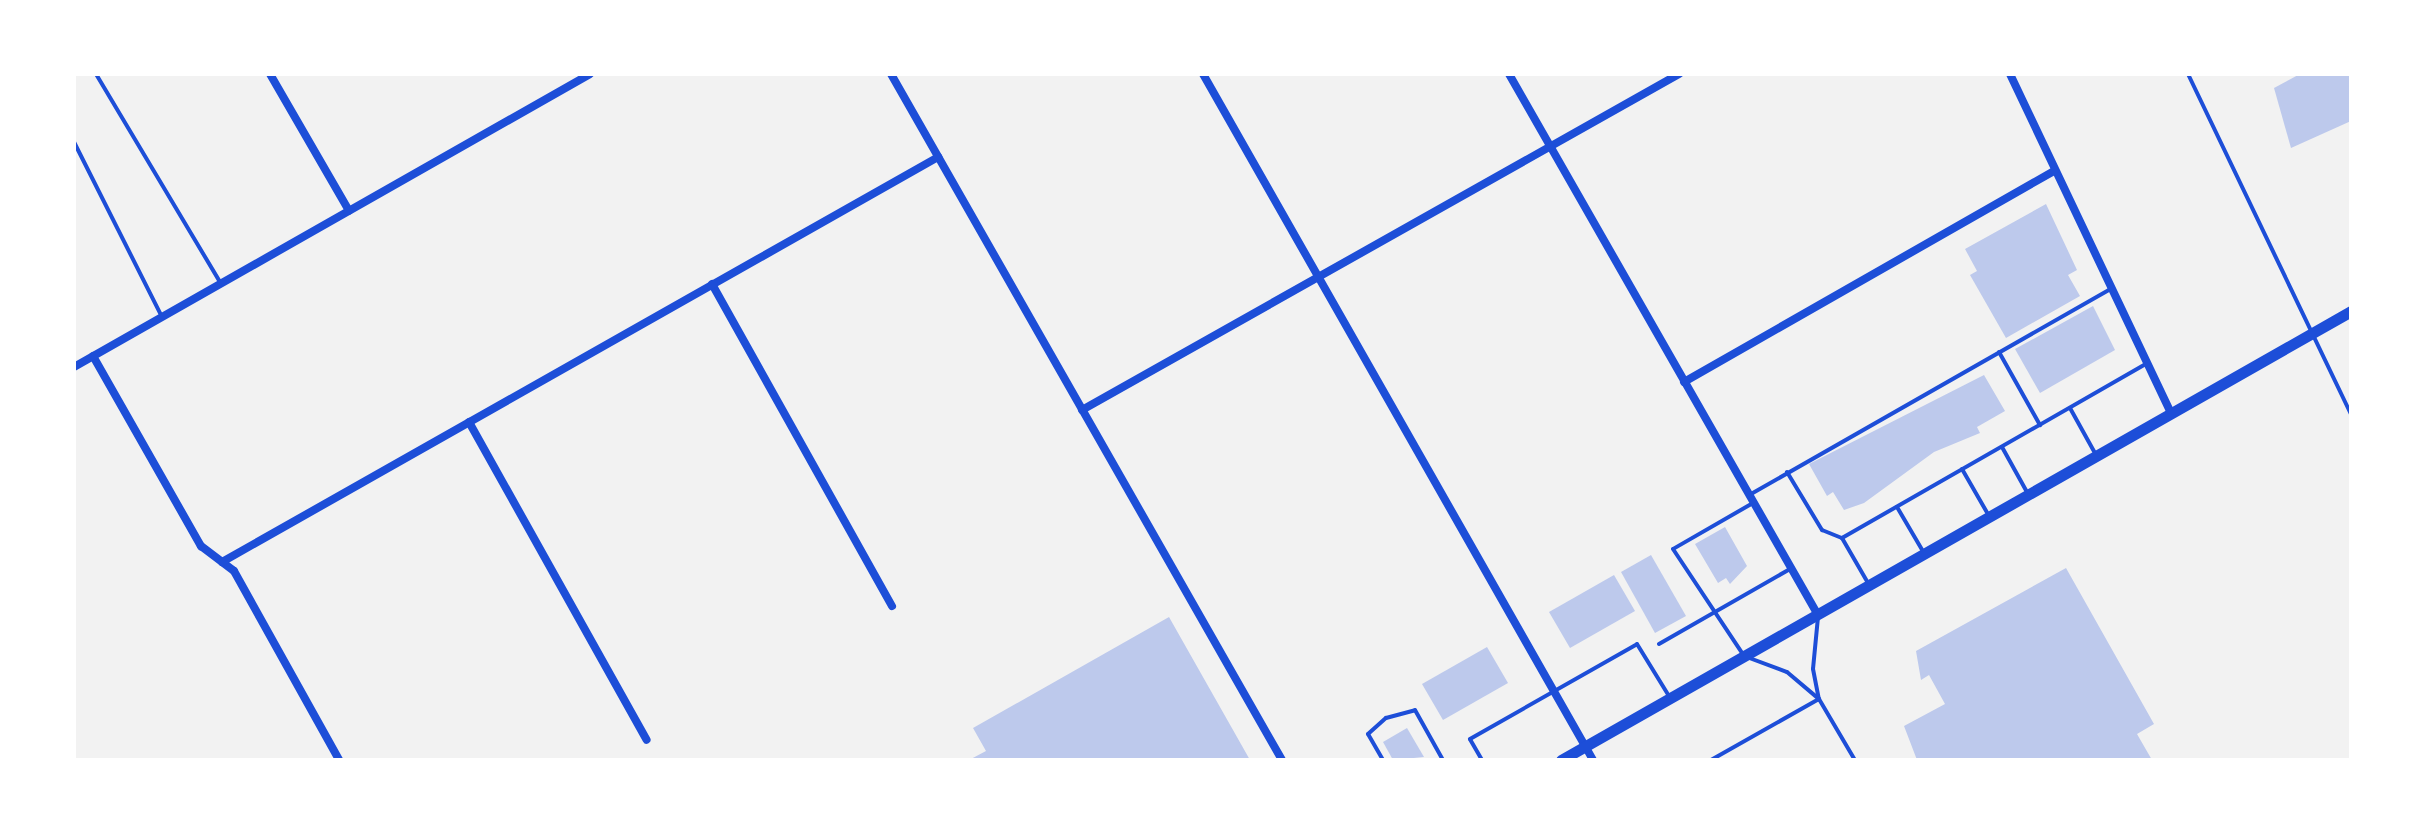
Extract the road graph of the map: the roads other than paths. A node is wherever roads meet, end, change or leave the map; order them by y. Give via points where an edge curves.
1 (96, 74) edge
2 (270, 74) edge
3 (891, 74) edge
4 (1203, 74) edge
5 (1509, 74) edge
6 (1679, 74) edge
7 (2010, 74) edge
8 (2188, 74) edge
9 (586, 75) edge
10 (74, 142) edge
11 (1550, 147) junction
12 (938, 157) junction
13 (2055, 170) junction
14 (349, 211) junction
15 (1319, 277) junction
16 (221, 284) junction
17 (712, 284) junction
18 (2112, 288) junction
19 (2351, 311) edge
20 (162, 317) junction
21 (2308, 335) junction
22 (1999, 352) junction
23 (93, 356) junction
24 (2148, 364) junction
25 (74, 367) edge
26 (1684, 382) junction
27 (2070, 408) junction
28 (1082, 410) junction
29 (2171, 413) junction
30 (2351, 414) edge
31 (469, 422) junction
32 (2040, 425) junction
33 (2002, 447) junction
34 (2097, 456) junction
35 (1962, 469) junction
36 (1787, 472) junction
37 (2028, 495) junction
38 (1753, 498) junction
39 (1897, 507) junction
40 (1990, 517) junction
41 (1842, 538) junction
42 (1925, 554) junction
43 (222, 562) junction
44 (1792, 568) junction
45 (1869, 586) junction
46 (892, 606) dead end
47 (1711, 614) junction
48 (1818, 615) junction
49 (1659, 644) dead end
50 (1744, 656) junction
51 (1554, 690) junction
52 (1670, 698) junction
53 (1819, 699) junction
54 (647, 740) dead end
55 (1586, 746) junction
56 (339, 760) edge
57 (1282, 760) edge
58 (1383, 760) edge
59 (1443, 760) edge
60 (1482, 760) edge
61 (1561, 760) edge
62 (1593, 760) edge
63 (1711, 760) edge
64 (1855, 760) edge

1 - 16 lane
2 - 14 street
3 - 12 street
4 - 15 street
5 - 11 street
6 - 11 street
7 - 13 street
8 - 21 lane
9 - 14 street
10 - 20 lane
11 - 15 street
11 - 26 street
12 - 17 street
12 - 28 street
13 - 18 street
13 - 26 street
14 - 16 street
15 - 28 street
15 - 51 street
16 - 20 street
17 - 31 street
17 - 46 street
18 - 22 lane
18 - 24 street
19 - 21 main road
20 - 23 street
21 - 29 main road
21 - 30 lane
22 - 32 lane
22 - 36 lane
23 - 25 street
23 - 43 street via 201,546
24 - 27 lane
24 - 29 street
26 - 38 street
27 - 32 lane
27 - 34 lane
28 - 57 street
29 - 34 main road
31 - 43 street
31 - 54 street
32 - 33 lane
33 - 35 lane
33 - 37 lane
34 - 37 main road
35 - 39 lane
35 - 40 lane
36 - 38 lane
36 - 41 lane via 1822,530
37 - 40 main road
38 - 44 street
38 - 47 lane via 1673,549
39 - 41 lane
39 - 42 lane
40 - 42 main road
41 - 45 lane
42 - 45 main road
43 - 56 street via 238,578
44 - 47 lane
44 - 48 street
45 - 48 main road
47 - 49 lane
47 - 50 lane
48 - 50 main road
48 - 53 lane via 1813,669
50 - 52 main road
50 - 53 lane via 1787,672
51 - 52 lane via 1637,644
51 - 55 street
51 - 60 lane via 1470,739
52 - 55 main road
53 - 63 lane
53 - 64 lane
55 - 61 main road
55 - 62 street
58 - 59 lane via 1368,734 1386,718 1415,710

